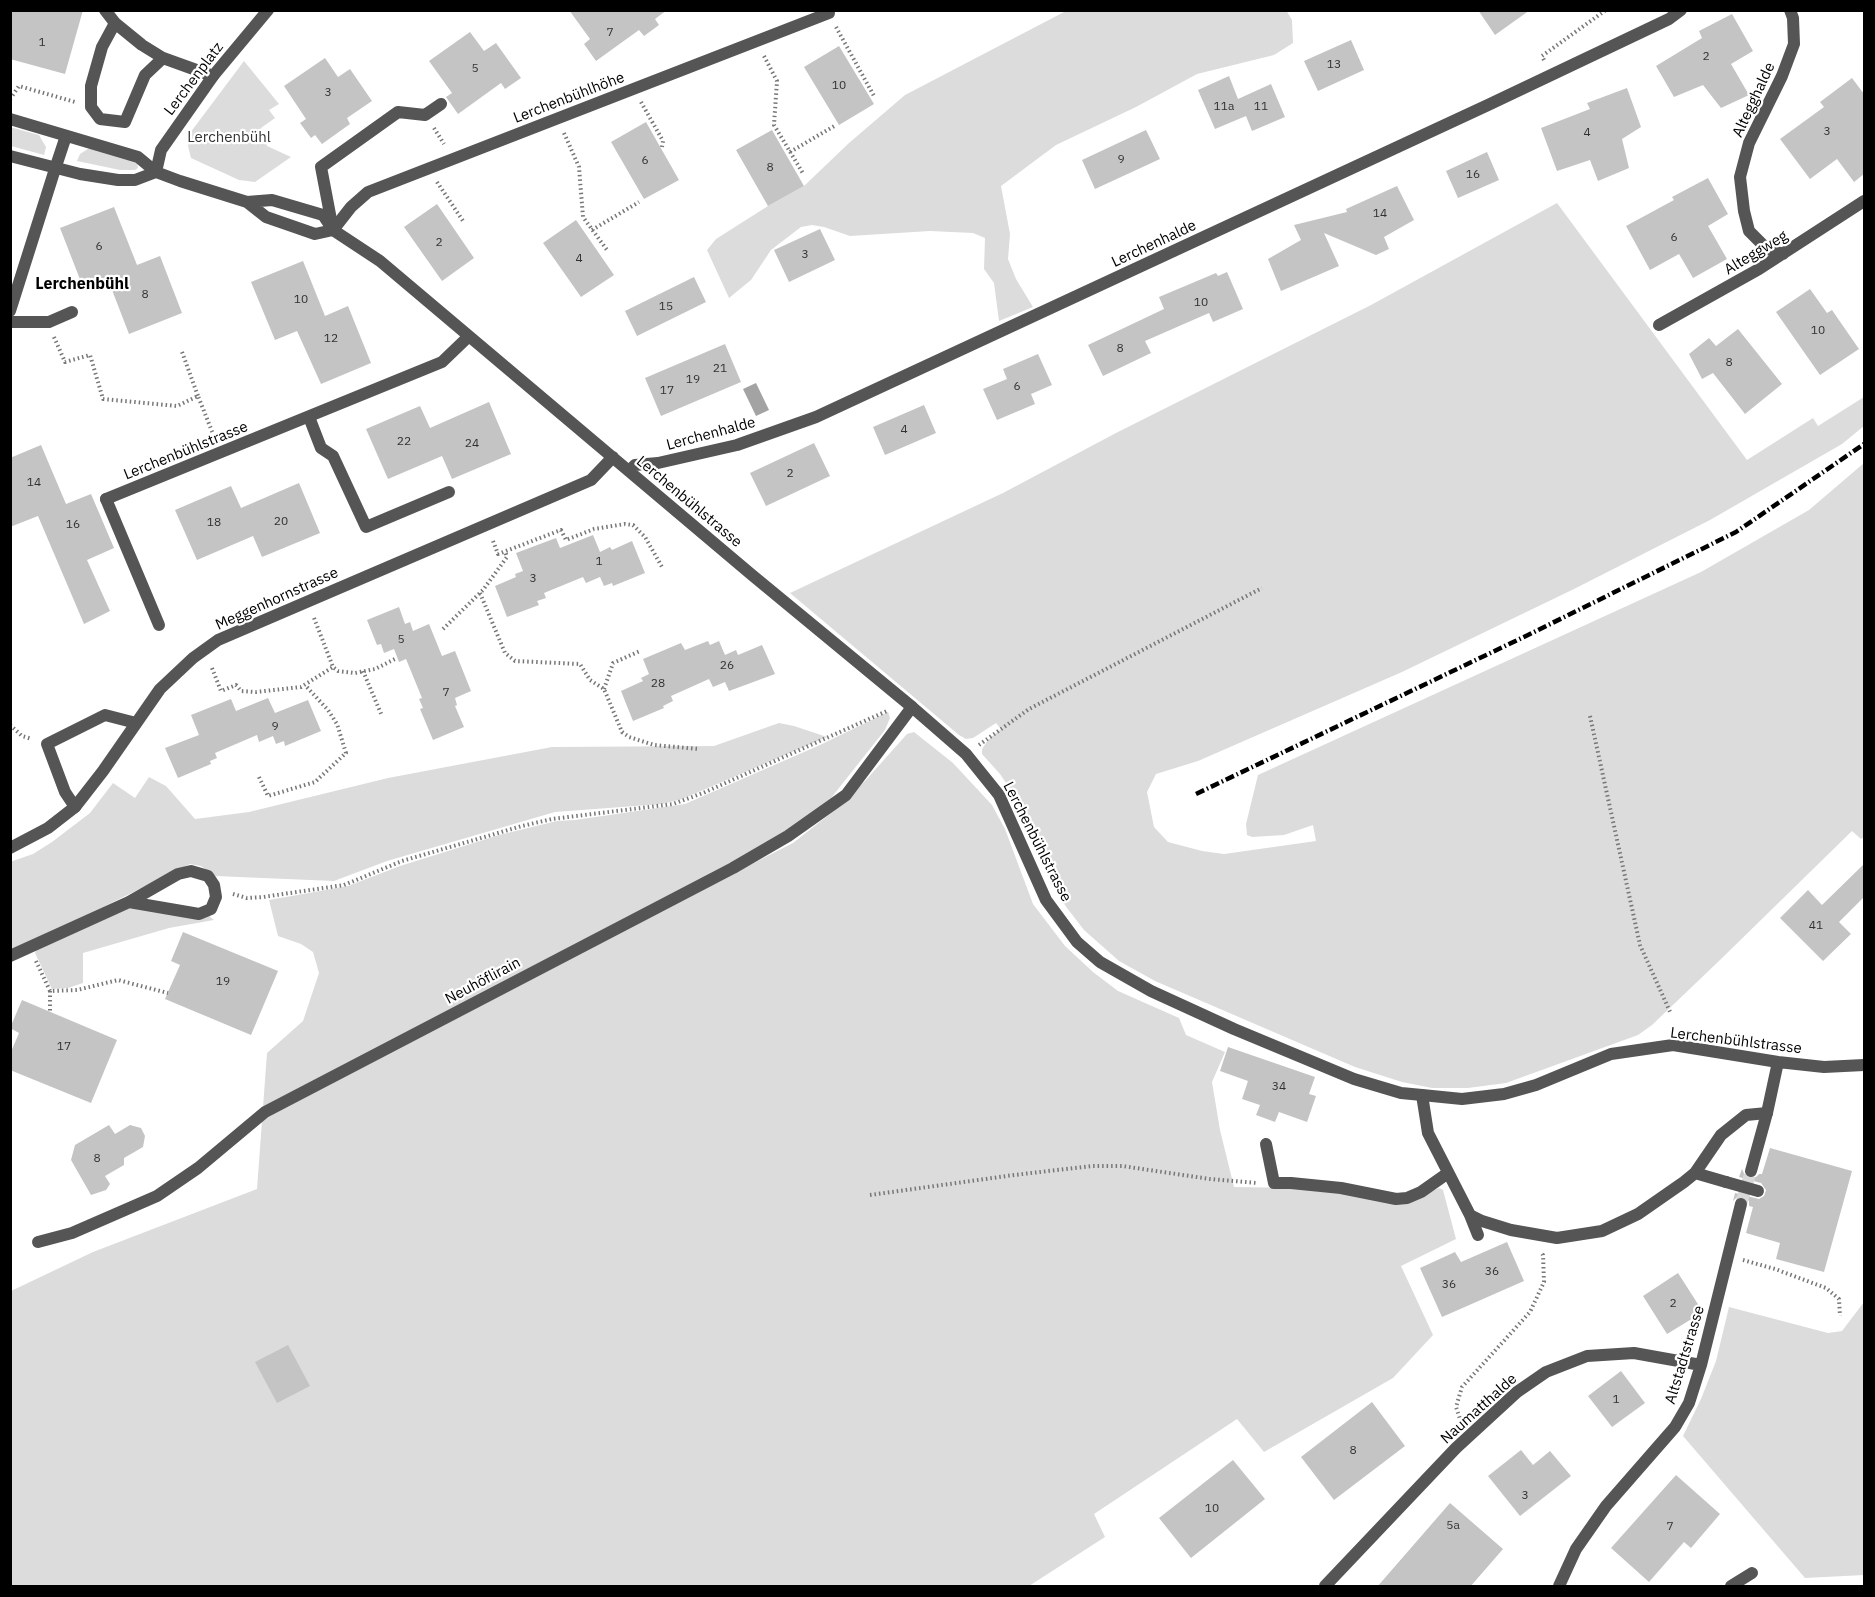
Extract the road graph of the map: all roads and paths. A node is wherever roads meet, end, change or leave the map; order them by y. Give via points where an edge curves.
1 (105, 10) edge
2 (268, 10) edge
3 (1606, 10) edge
4 (1681, 10) edge
5 (1790, 10) edge
6 (831, 17) joint
7 (115, 23) junction
8 (163, 58) junction
9 (765, 59) dead end
10 (1546, 67) dead end
11 (213, 76) junction
12 (874, 96) dead end
13 (10, 99) edge
14 (441, 104) dead end
15 (91, 107) junction
16 (644, 109) dead end
17 (10, 119) edge
18 (836, 125) dead end
19 (433, 128) dead end
20 (563, 129) dead end
21 (66, 136) junction
22 (443, 143) dead end
23 (662, 147) dead end
24 (790, 152) junction
25 (10, 156) edge
26 (55, 169) junction
27 (156, 172) junction
28 (804, 175) dead end
29 (434, 176) dead end
30 (1864, 201) edge
31 (247, 202) junction
32 (639, 202) dead end
33 (463, 221) dead end
34 (333, 230) junction
35 (592, 230) junction
36 (607, 250) dead end
37 (1783, 254) junction
38 (10, 311) edge
39 (72, 312) dead end
40 (10, 322) edge
41 (1659, 325) dead end
42 (468, 337) junction
43 (55, 341) dead end
44 (182, 352) dead end
45 (198, 396) junction
46 (309, 417) junction
47 (220, 453) junction
48 (613, 457) junction
49 (629, 471) junction
50 (449, 492) dead end
51 (494, 544) dead end
52 (505, 551) junction
53 (662, 567) dead end
54 (1262, 588) dead end
55 (480, 593) junction
56 (314, 618) dead end
57 (159, 625) dead end
58 (443, 629) dead end
59 (640, 651) dead end
60 (395, 659) dead end
61 (333, 667) junction
62 (212, 669) dead end
63 (363, 671) junction
64 (305, 685) junction
65 (604, 689) junction
66 (912, 707) junction
67 (891, 708) dead end
68 (382, 716) dead end
69 (1590, 716) dead end
70 (136, 723) junction
71 (10, 725) edge
72 (47, 744) junction
73 (699, 749) dead end
74 (966, 754) junction
75 (259, 777) dead end
76 (75, 807) junction
77 (10, 848) edge
78 (215, 891) junction
79 (129, 902) junction
80 (29, 947) junction
81 (10, 956) edge
82 (50, 991) junction
83 (168, 993) dead end
84 (50, 1012) dead end
85 (1671, 1014) dead end
86 (1778, 1062) junction
87 (1864, 1065) edge
88 (1422, 1095) junction
89 (1767, 1113) junction
90 (1266, 1144) dead end
91 (1750, 1172) tunnel mouth
92 (1448, 1173) junction
93 (1695, 1173) junction
94 (1274, 1184) junction
95 (1758, 1191) dead end
96 (870, 1195) dead end
97 (1741, 1204) tunnel mouth
98 (1470, 1215) junction
99 (1529, 1233) junction
100 (1478, 1235) dead end
101 (38, 1242) dead end
102 (1728, 1256) junction
103 (1840, 1316) dead end
104 (1701, 1365) junction
105 (1470, 1435) junction
106 (1752, 1573) dead end
107 (1325, 1587) edge
108 (1559, 1587) edge
109 (1731, 1587) edge

1 - 7 street
2 - 11 street, Lerchenplatz
3 - 10 path via 1542,56
4 - 49 street, Lerchenhalde via 1509,95 816,417 737,446 635,465
5 - 37 street, Altegghalde via 1794,44 1749,143 1740,177 1749,231 1767,249
6 - 12 path
6 - 34 street, Lerchenbühlhöhe via 368,192
7 - 8 street
7 - 15 street via 102,47 91,86
8 - 11 street
8 - 15 street via 145,75 125,122 100,119
9 - 24 path via 777,81 774,125
11 - 27 street, Lerchenplatz via 161,150
13 - 15 path via 19,86
14 - 34 street via 425,115 398,112 321,167
16 - 23 path via 663,141
17 - 21 street, Lerchenbühlstrasse
18 - 24 path
19 - 22 path
20 - 35 path via 579,167 584,217
21 - 26 street
21 - 27 street, Lerchenbühlstrasse via 138,157
24 - 28 path
25 - 26 street
26 - 27 street via 118,180 135,180
26 - 38 street
27 - 31 street, Lerchenbühlstrasse
29 - 33 path
30 - 37 street, Alteggweg
31 - 34 street, Lerchenbühlstrasse via 266,217 315,234
31 - 34 street, Lerchenbühlstrasse via 283,201 323,215
32 - 35 path
34 - 42 street, Lerchenbühlstrasse via 380,261
35 - 36 path
37 - 41 street, Alteggweg
39 - 40 street via 49,322
42 - 46 street, Lerchenbühlstrasse via 442,362
42 - 48 street, Lerchenbühlstrasse
43 - 45 path via 65,362 90,355 103,399 177,406
44 - 45 path
45 - 47 path
46 - 47 street, Lerchenbühlstrasse
46 - 50 street via 321,448 333,456 366,527
47 - 57 street, Lerchenbühlstrasse via 106,499
48 - 49 street, Lerchenbühlstrasse
48 - 70 street, Meggenhornstrasse via 591,480 218,640 160,689
49 - 66 street, Lerchenbühlstrasse
51 - 52 path via 498,554
52 - 53 path via 561,530 566,540 594,529 625,524 639,529
52 - 55 path via 507,557
54 - 74 path via 1029,709
55 - 58 path
55 - 65 path via 505,653 515,661 580,664 590,680
56 - 61 path
59 - 65 path via 613,663
60 - 63 path
61 - 63 path via 345,672
61 - 64 path
62 - 64 path via 221,691 236,685 241,691 256,692
63 - 68 path
64 - 75 path via 337,724 346,753 315,782 268,796
65 - 73 path via 622,732 629,737 654,745
66 - 74 street, Lerchenbühlstrasse
66 - 101 street, Neuhöflirain via 846,795 788,836 265,1112 198,1168 157,1196 72,1233
67 - 78 path via 674,804 522,826 402,861 344,885 247,898
69 - 85 path via 1640,945
70 - 72 street via 105,715
70 - 76 street, Meggenhornstrasse
71 - 72 path via 22,736
72 - 76 street via 65,792
74 - 88 street, Lerchenbühlstrasse via 999,795 1046,900 1077,942 1100,962 1151,991 1245,1034 1354,1078 1401,1093
76 - 77 street, Meggenhornstrasse via 48,828
78 - 79 street via 211,909 199,914
78 - 79 street via 208,876 191,871 178,874
79 - 80 street
80 - 81 street
80 - 82 path
82 - 83 path via 76,990 118,980
82 - 84 path
86 - 87 street, Lerchenbühlstrasse via 1824,1067
86 - 88 street, Lerchenbühlstrasse via 1673,1045 1611,1054 1504,1094 1462,1099
86 - 89 street
88 - 92 street via 1428,1133
89 - 91 street
89 - 93 street via 1746,1115 1729,1129
90 - 94 street
92 - 94 street via 1407,1198 1341,1188
92 - 98 street
93 - 95 street, bridge
93 - 99 street via 1638,1214 1602,1231 1557,1238
94 - 96 path via 1092,1166
97 - 102 street, Altstadtstrasse
98 - 99 street
98 - 100 street
99 - 105 path via 1543,1255 1544,1282 1530,1312 1462,1387 1456,1407 1459,1420
102 - 103 path via 1826,1288 1839,1299
102 - 104 street, Altstadtstrasse
104 - 105 street, Naumatthalde via 1634,1353 1587,1356 1546,1372 1517,1392
104 - 108 street, Altstadtstrasse via 1689,1403 1675,1427 1606,1506 1576,1549
105 - 107 street, Naumatthalde
106 - 109 street

